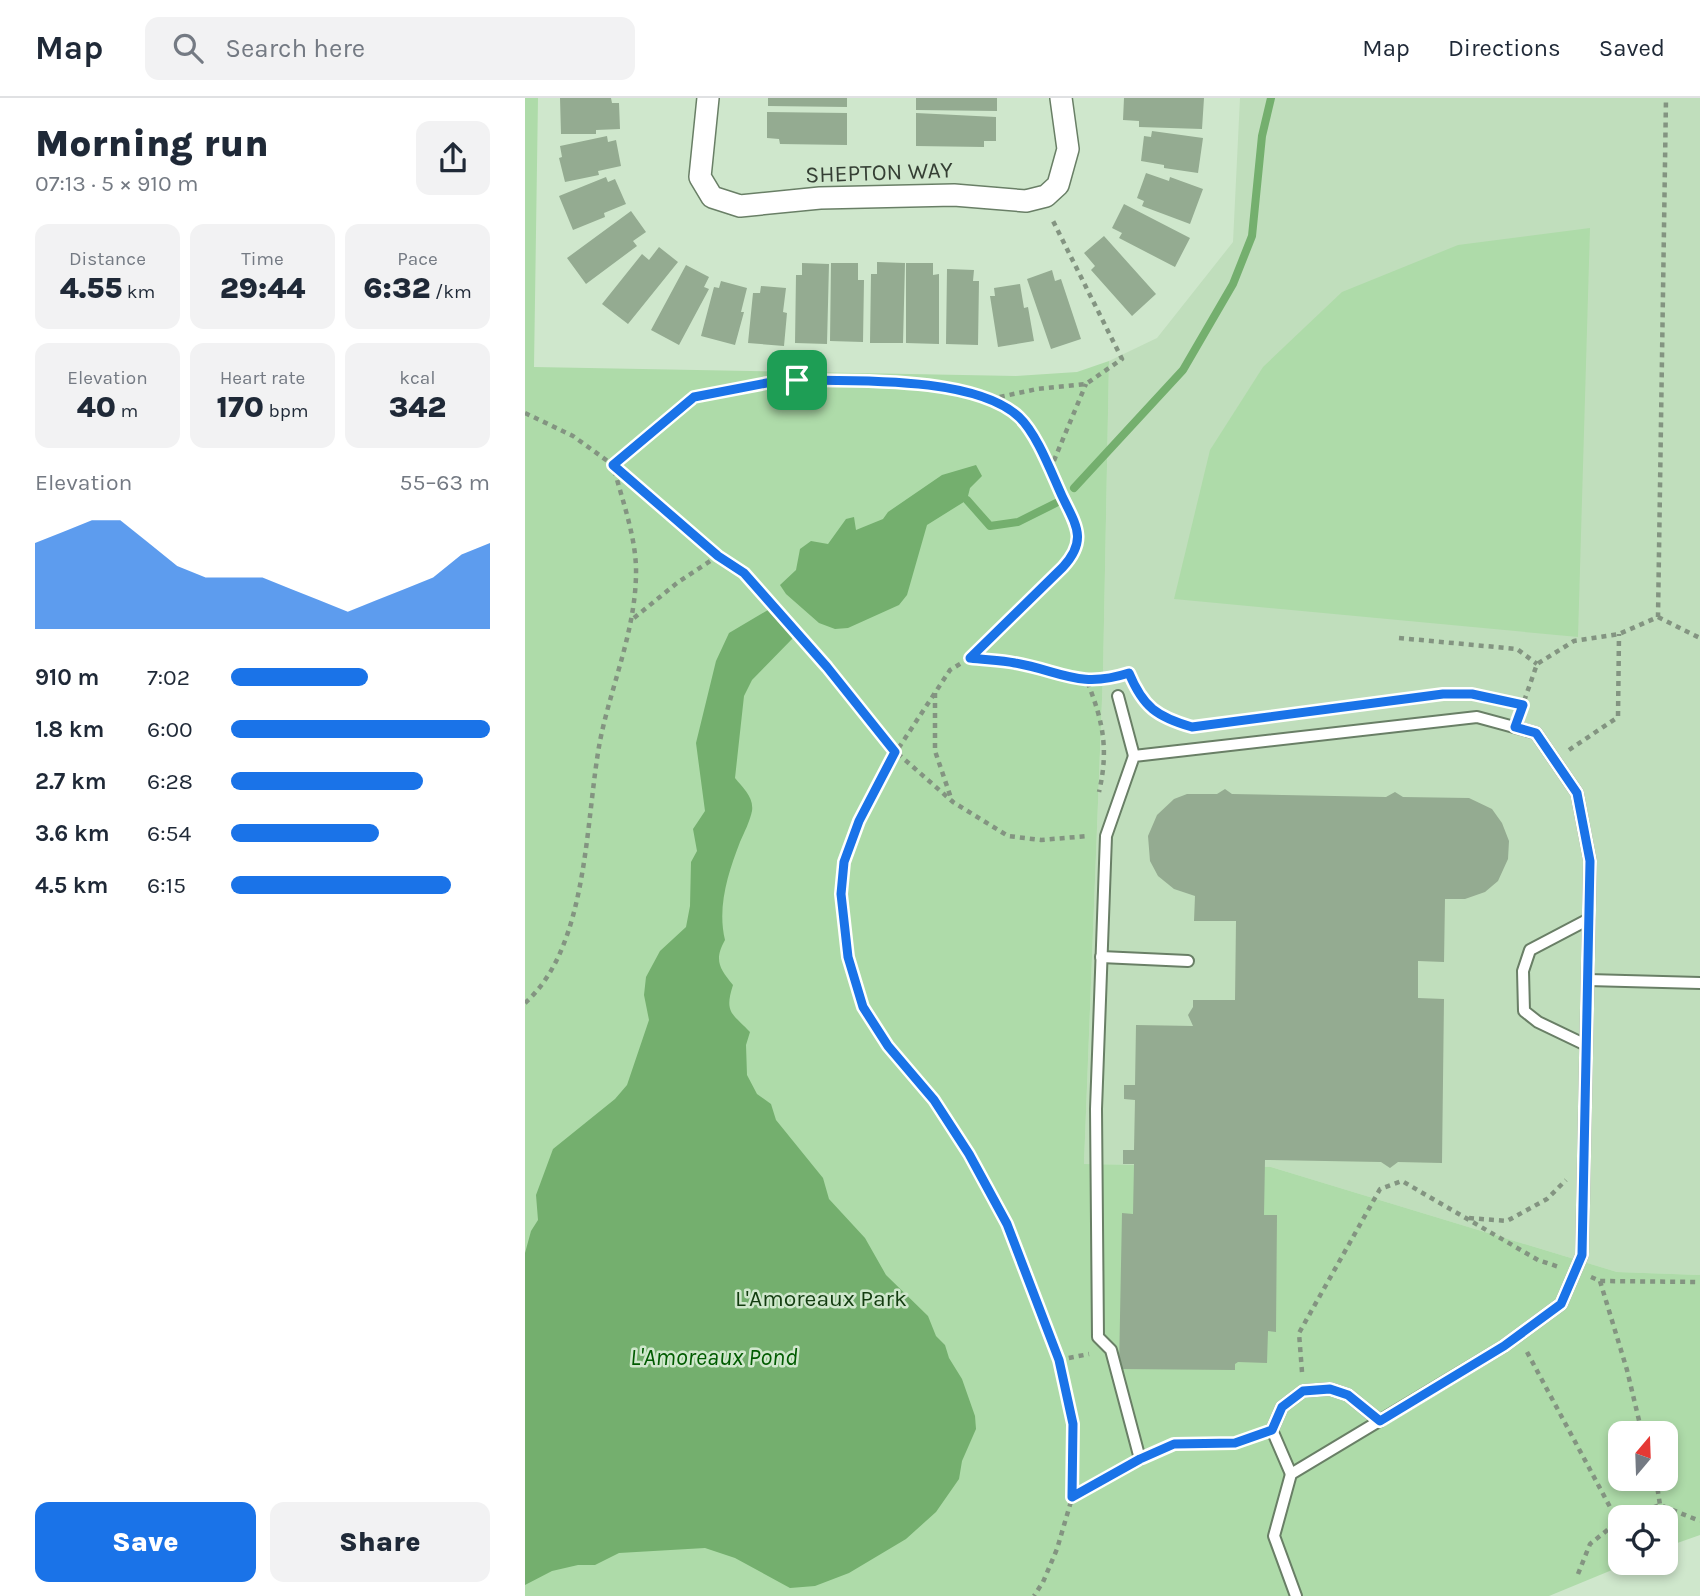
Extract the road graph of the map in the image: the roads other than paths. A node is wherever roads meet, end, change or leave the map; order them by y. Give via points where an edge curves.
1 (708, 98) edge
2 (1061, 98) edge
3 (1118, 696) dead end
4 (1134, 756) junction
5 (1589, 919) junction
6 (1101, 957) junction
7 (1188, 961) dead end
8 (1588, 980) junction
9 (1700, 983) edge
10 (1586, 1045) junction
11 (1380, 1421) junction
12 (1140, 1459) road end
13 (1291, 1474) junction
14 (1296, 1596) edge

1 - 2 street, SHEPTON WAY via 700,177 712,198 740,206 820,198 954,195 1026,201 1046,196 1058,185 1067,149
3 - 4 lane
4 - 5 lane via 1477,717 1536,733 1577,793 1590,861
4 - 6 lane via 1106,835
5 - 8 lane
5 - 10 lane via 1530,950 1523,971 1524,1011 1538,1023
6 - 7 lane
6 - 12 lane via 1096,1110 1098,1337 1111,1350
8 - 9 lane
8 - 10 lane
10 - 11 lane via 1582,1255 1561,1304
11 - 13 lane
11 - 13 lane via 1348,1395 1330,1389 1303,1391 1282,1407 1272,1430
13 - 14 lane via 1274,1536

